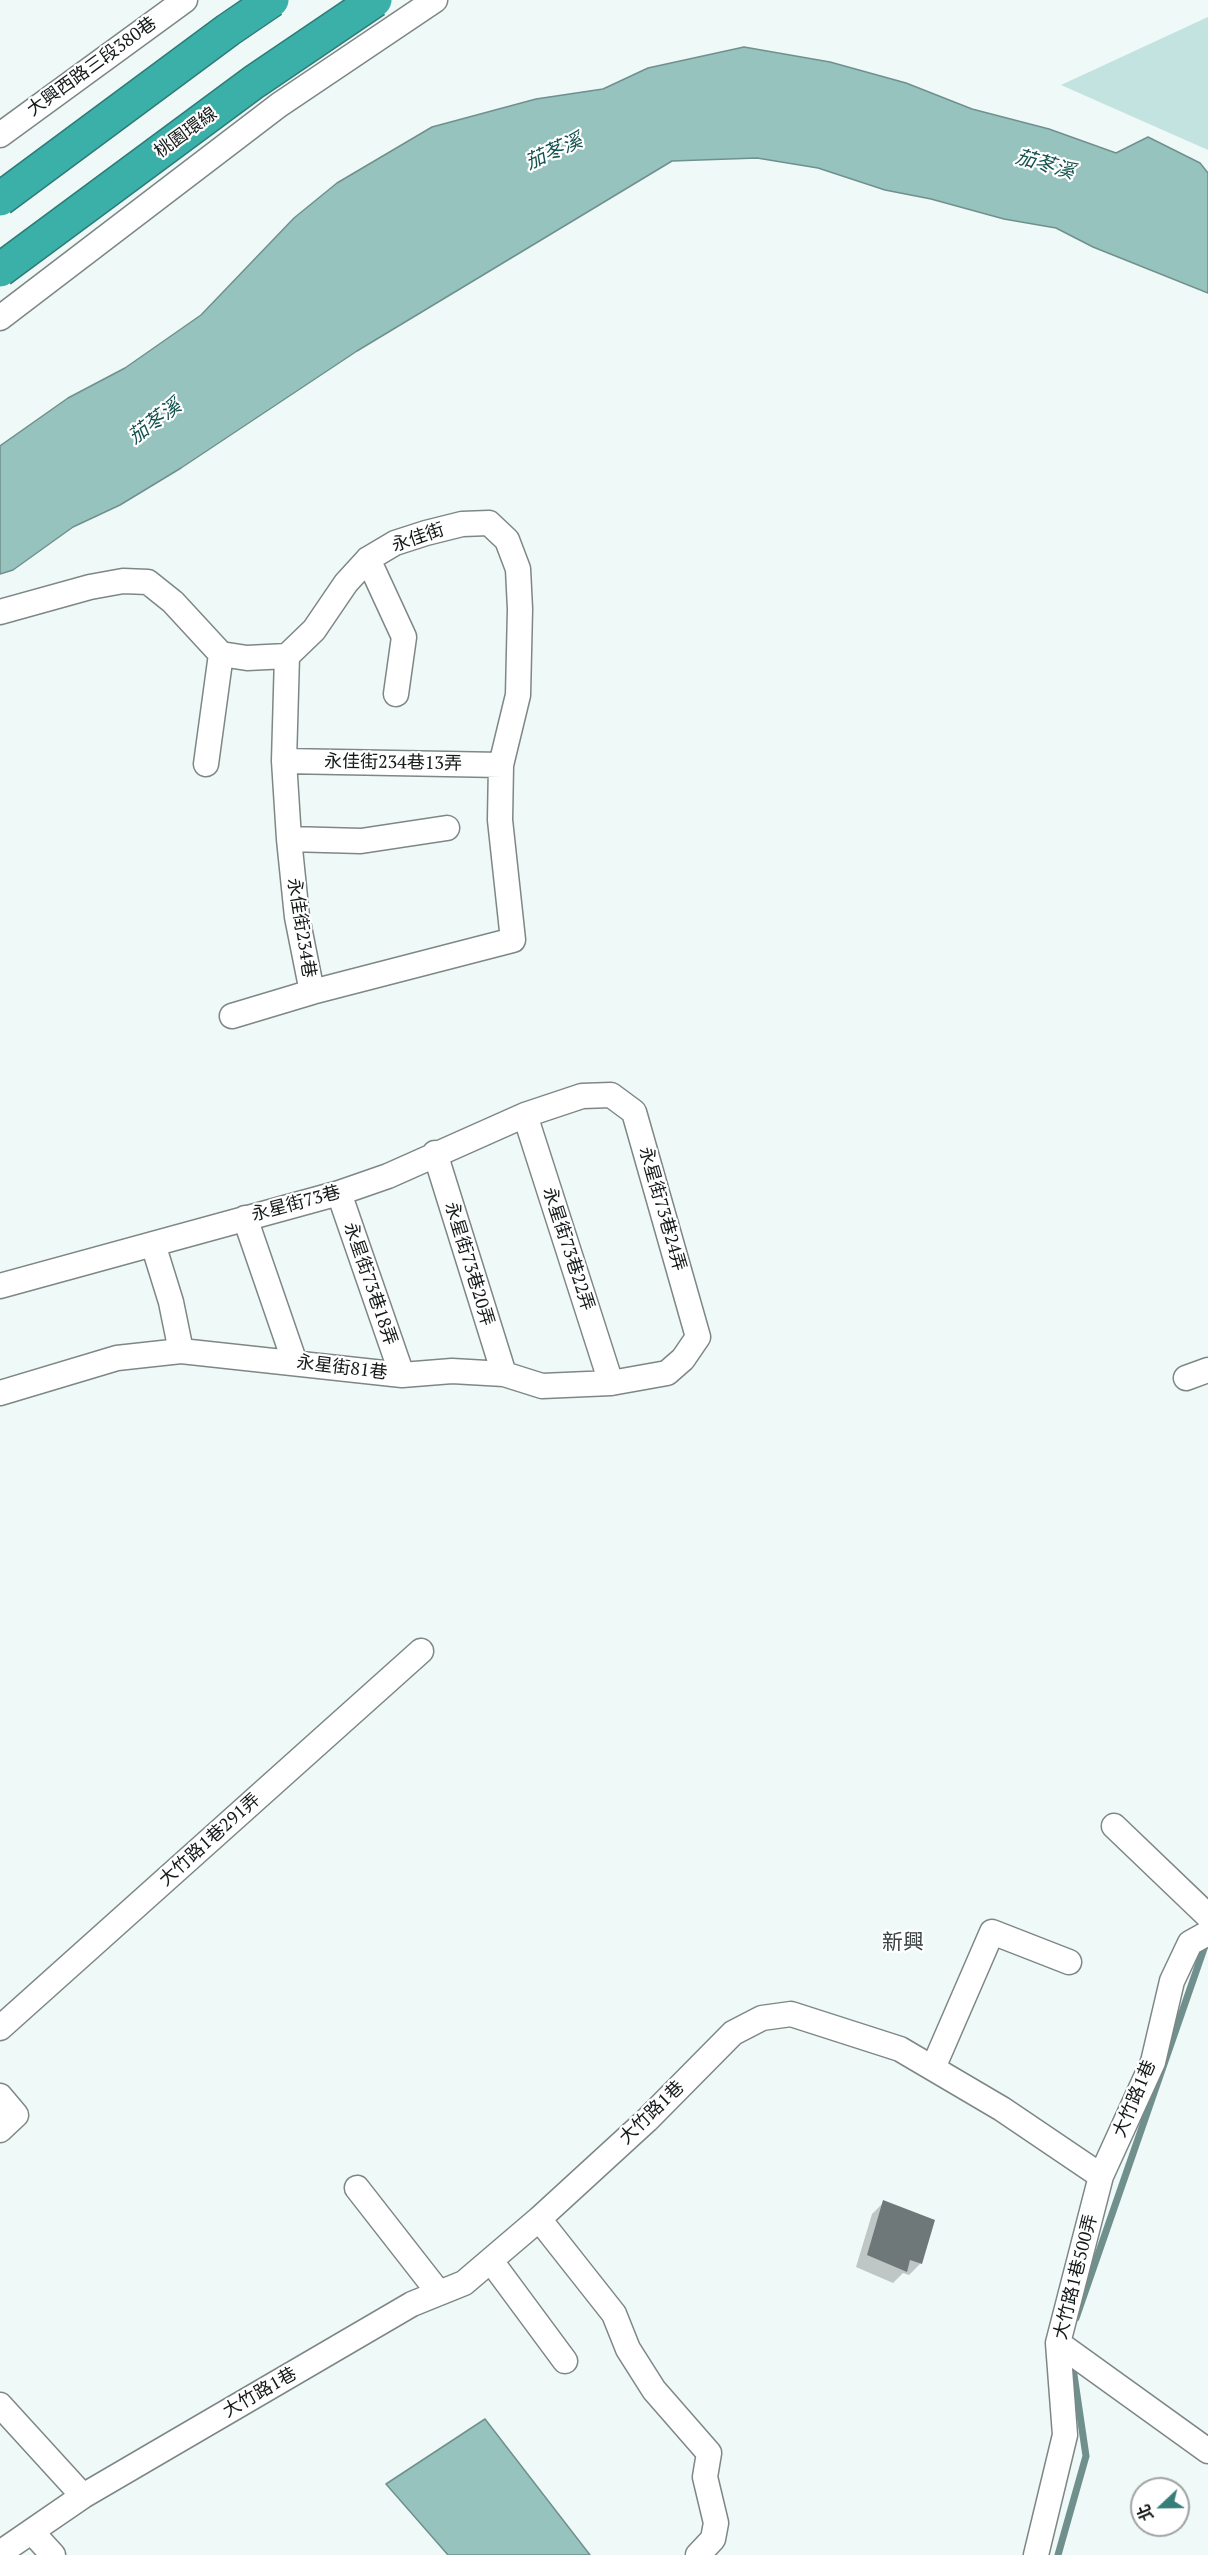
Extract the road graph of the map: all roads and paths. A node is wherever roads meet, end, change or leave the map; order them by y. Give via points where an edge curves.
1 (185, 0) edge
2 (272, 0) edge
3 (375, 0) edge
4 (435, 0) edge
5 (0, 135) edge
6 (0, 200) edge
7 (0, 270) edge
8 (0, 318) edge
9 (368, 559) junction
10 (0, 612) edge
11 (221, 654) junction
12 (287, 656) junction
13 (396, 694) dead end
14 (284, 761) junction
15 (206, 764) dead end
16 (501, 765) junction
17 (447, 828) dead end
18 (289, 839) junction
19 (513, 940) joint
20 (312, 992) junction
21 (232, 1016) dead end
22 (582, 1096) joint
23 (525, 1115) junction
24 (435, 1153) junction
25 (339, 1193) junction
26 (245, 1218) junction
27 (153, 1244) junction
28 (0, 1286) edge
29 (181, 1351) junction
30 (683, 1359) joint
31 (295, 1363) junction
32 (504, 1374) junction
33 (402, 1375) junction
34 (611, 1383) junction
35 (0, 1392) edge
36 (421, 1651) dead end
37 (1114, 1826) dead end
38 (1206, 1928) edge
39 (1069, 1962) dead end
40 (0, 2028) edge
41 (933, 2068) junction
42 (0, 2096) edge
43 (0, 2130) edge
44 (1101, 2176) junction
45 (357, 2187) dead end
46 (539, 2219) junction
47 (491, 2261) junction
48 (439, 2293) junction
49 (1058, 2343) junction
50 (564, 2361) dead end
51 (0, 2406) edge
52 (1208, 2451) edge
53 (83, 2496) junction
54 (32, 2532) junction
55 (0, 2553) edge
56 (53, 2555) edge
57 (698, 2555) edge
58 (1036, 2555) edge

1 - 5 street, 大興西路三段380巷
2 - 6 highway, bridge
3 - 7 highway, 桃園環線, bridge via 254,82
4 - 8 street via 279,105
9 - 12 street, 永佳街 via 314,630
9 - 13 street via 404,637
9 - 16 street, 永佳街 via 395,543 462,524 489,523 507,540 518,569 518,694
10 - 11 street via 90,587 123,581 148,582 173,602
11 - 12 street via 247,658
11 - 15 street
12 - 14 street, 永佳街234巷
14 - 16 street, 永佳街234巷13弄
14 - 18 street, 永佳街234巷
16 - 19 street, 永佳街 via 500,819
17 - 18 street via 361,841
18 - 20 street, 永佳街234巷 via 297,918
19 - 20 street, 永佳街234巷
20 - 21 street
22 - 23 street, 永星街73巷
22 - 30 street, 永星街73巷24弄 via 611,1095 634,1112 698,1337
23 - 24 street, 永星街73巷
23 - 34 street, 永星街73巷22弄
24 - 25 street, 永星街73巷 via 388,1176
24 - 32 street, 永星街73巷20弄
25 - 26 street, 永星街73巷
25 - 33 street, 永星街73巷18弄
26 - 27 street, 永星街73巷
26 - 31 street
27 - 28 street, 永星街73巷
27 - 29 street
29 - 31 street, 永星街81巷
29 - 35 street, 永星街81巷 via 117,1358
30 - 34 street, 永星街81巷 via 667,1372
31 - 33 street, 永星街81巷
32 - 33 street, 永星街81巷 via 452,1371
32 - 34 street, 永星街81巷 via 542,1386
36 - 40 street, 大竹路1巷291弄
37 - 38 street
38 - 44 street, 大竹路1巷 via 1190,1943 1172,1981 1153,2062
39 - 41 street via 992,1932
41 - 44 street, 大竹路1巷
41 - 46 street, 大竹路1巷 via 900,2049 832,2025 791,2014 762,2018 733,2033 647,2120
42 - 43 street via 16,2115
44 - 49 street, 大竹路1巷500弄
45 - 48 street
46 - 47 street, 大竹路1巷
46 - 57 street via 614,2314 628,2349 654,2390 709,2453 705,2477 717,2523 713,2539
47 - 48 street, 大竹路1巷 via 464,2283
47 - 50 street
48 - 53 street, 大竹路1巷 via 412,2304
49 - 52 street
49 - 58 street, 大竹路1巷500弄 via 1065,2434
51 - 53 street
53 - 54 street, 大竹路1巷
54 - 55 street, 大竹路1巷
54 - 56 street

